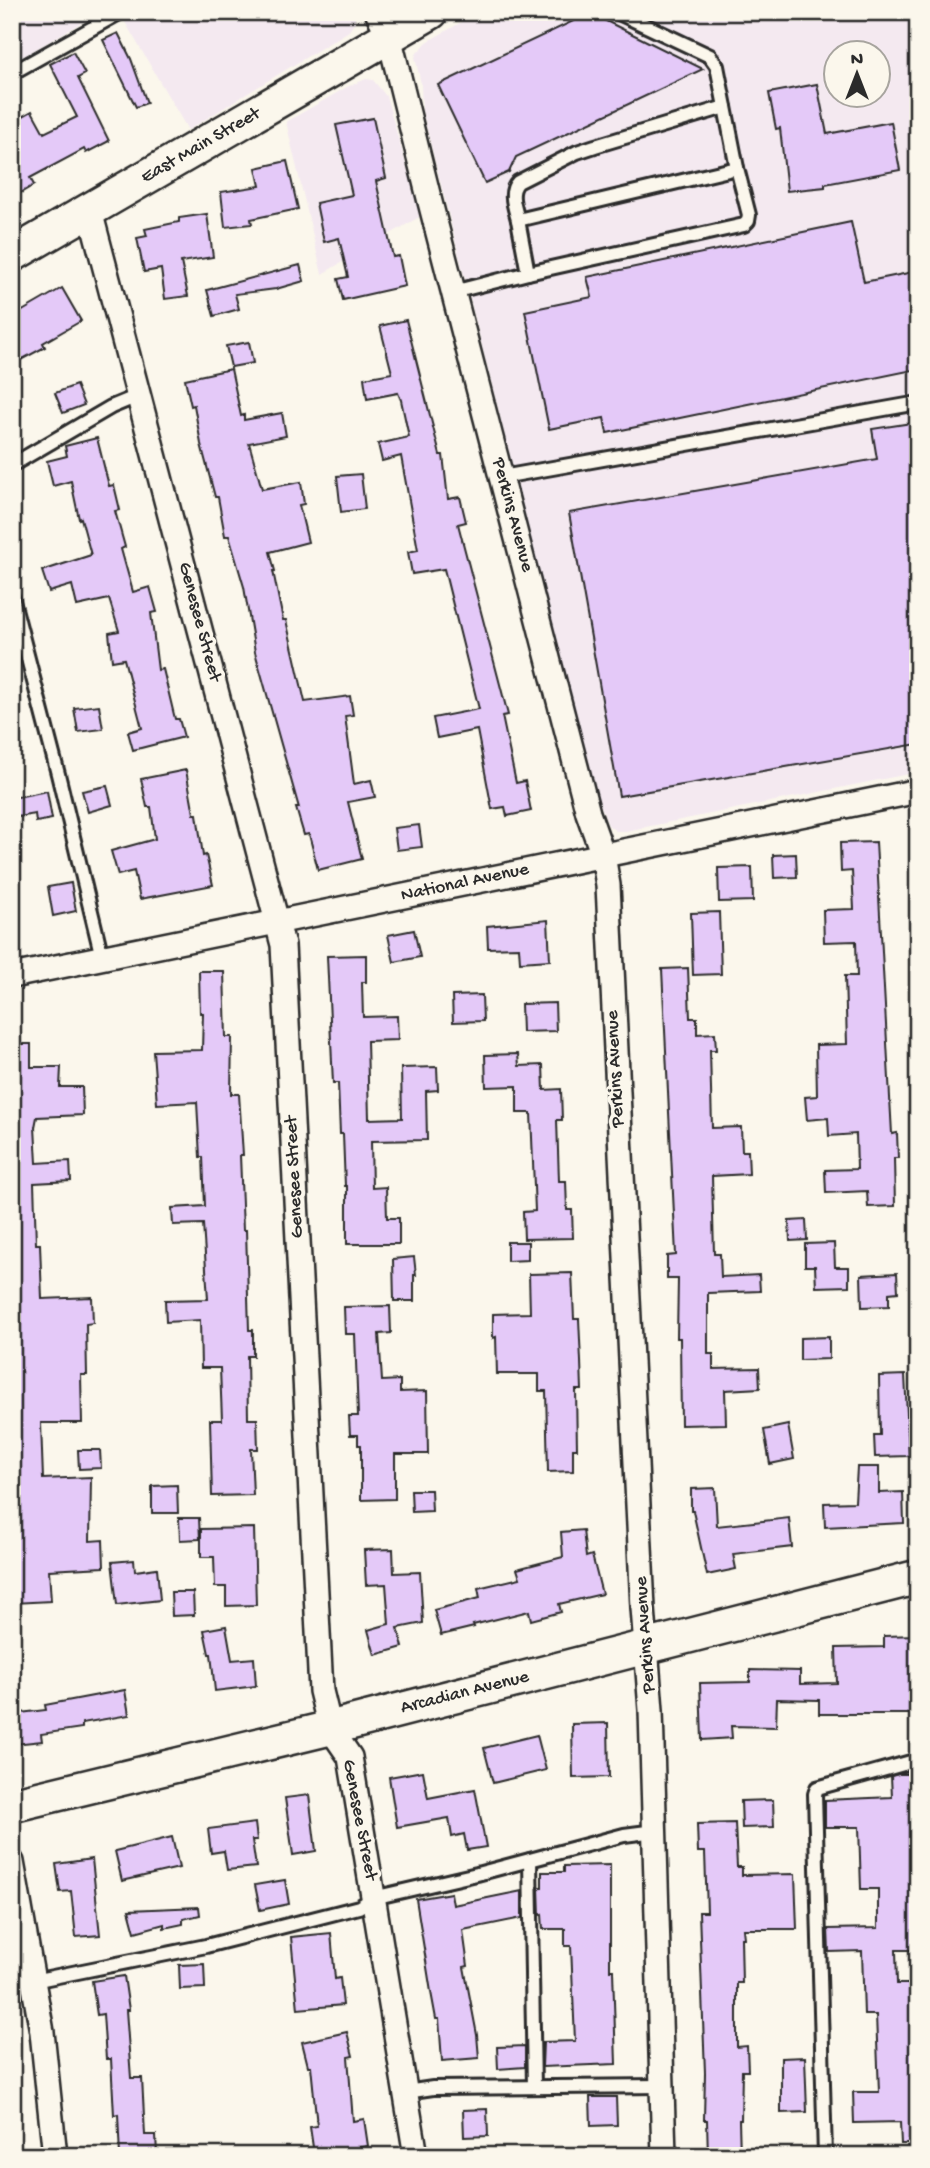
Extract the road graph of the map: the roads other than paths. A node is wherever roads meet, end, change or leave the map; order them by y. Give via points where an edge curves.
1 (121, 12) edge
2 (431, 12) edge
3 (617, 12) edge
4 (383, 24) edge
5 (12, 73) edge
6 (725, 107) junction
7 (737, 168) junction
8 (90, 211) junction
9 (518, 220) junction
10 (12, 255) edge
11 (528, 273) junction
12 (453, 292) junction
13 (140, 395) junction
14 (918, 403) edge
15 (12, 465) edge
16 (502, 477) junction
17 (12, 597) edge
18 (918, 791) edge
19 (603, 855) junction
20 (278, 922) junction
21 (102, 957) junction
22 (12, 976) edge
23 (918, 1577) edge
24 (647, 1646) junction
25 (330, 1727) junction
26 (918, 1760) edge
27 (12, 1805) edge
28 (655, 1831) junction
29 (530, 1860) junction
30 (12, 1862) edge
31 (373, 1898) junction
32 (33, 1981) junction
33 (662, 2086) junction
34 (534, 2087) junction
35 (406, 2092) junction
36 (55, 2156) edge
37 (416, 2156) edge
38 (664, 2156) edge
39 (825, 2156) edge

1 - 5 lane
2 - 4 main road, East Main Street
3 - 6 lane via 710,56 718,66
4 - 8 main road, East Main Street
4 - 12 street, Perkins Avenue
6 - 7 lane
6 - 9 lane via 578,152 518,182 512,193
7 - 9 lane
7 - 11 lane via 749,215 744,225
8 - 10 main road, East Main Street
8 - 13 street, Genesee Street
9 - 11 lane
11 - 12 lane
12 - 16 street, Perkins Avenue
13 - 15 lane
13 - 20 street, Genesee Street
14 - 16 lane
16 - 19 street, Perkins Avenue via 588,813
17 - 21 lane
18 - 19 street, National Avenue
19 - 20 street, National Avenue
19 - 24 street, Perkins Avenue
20 - 21 street, National Avenue
20 - 25 street, Genesee Street via 284,958 321,1691
21 - 22 street, National Avenue
23 - 24 main road, Arcadian Avenue
24 - 25 main road, Arcadian Avenue
24 - 28 street, Perkins Avenue
25 - 27 main road, Arcadian Avenue
25 - 31 street, Genesee Street via 350,1757
26 - 39 lane via 827,1784 815,1794
28 - 29 lane
28 - 33 street, Perkins Avenue
29 - 31 lane
29 - 34 lane
30 - 32 street
31 - 32 lane via 359,1907 219,1942
31 - 35 street, Genesee Street
32 - 36 street via 48,2072
33 - 34 lane
33 - 38 street, Perkins Avenue
34 - 35 lane
35 - 37 street, Genesee Street

